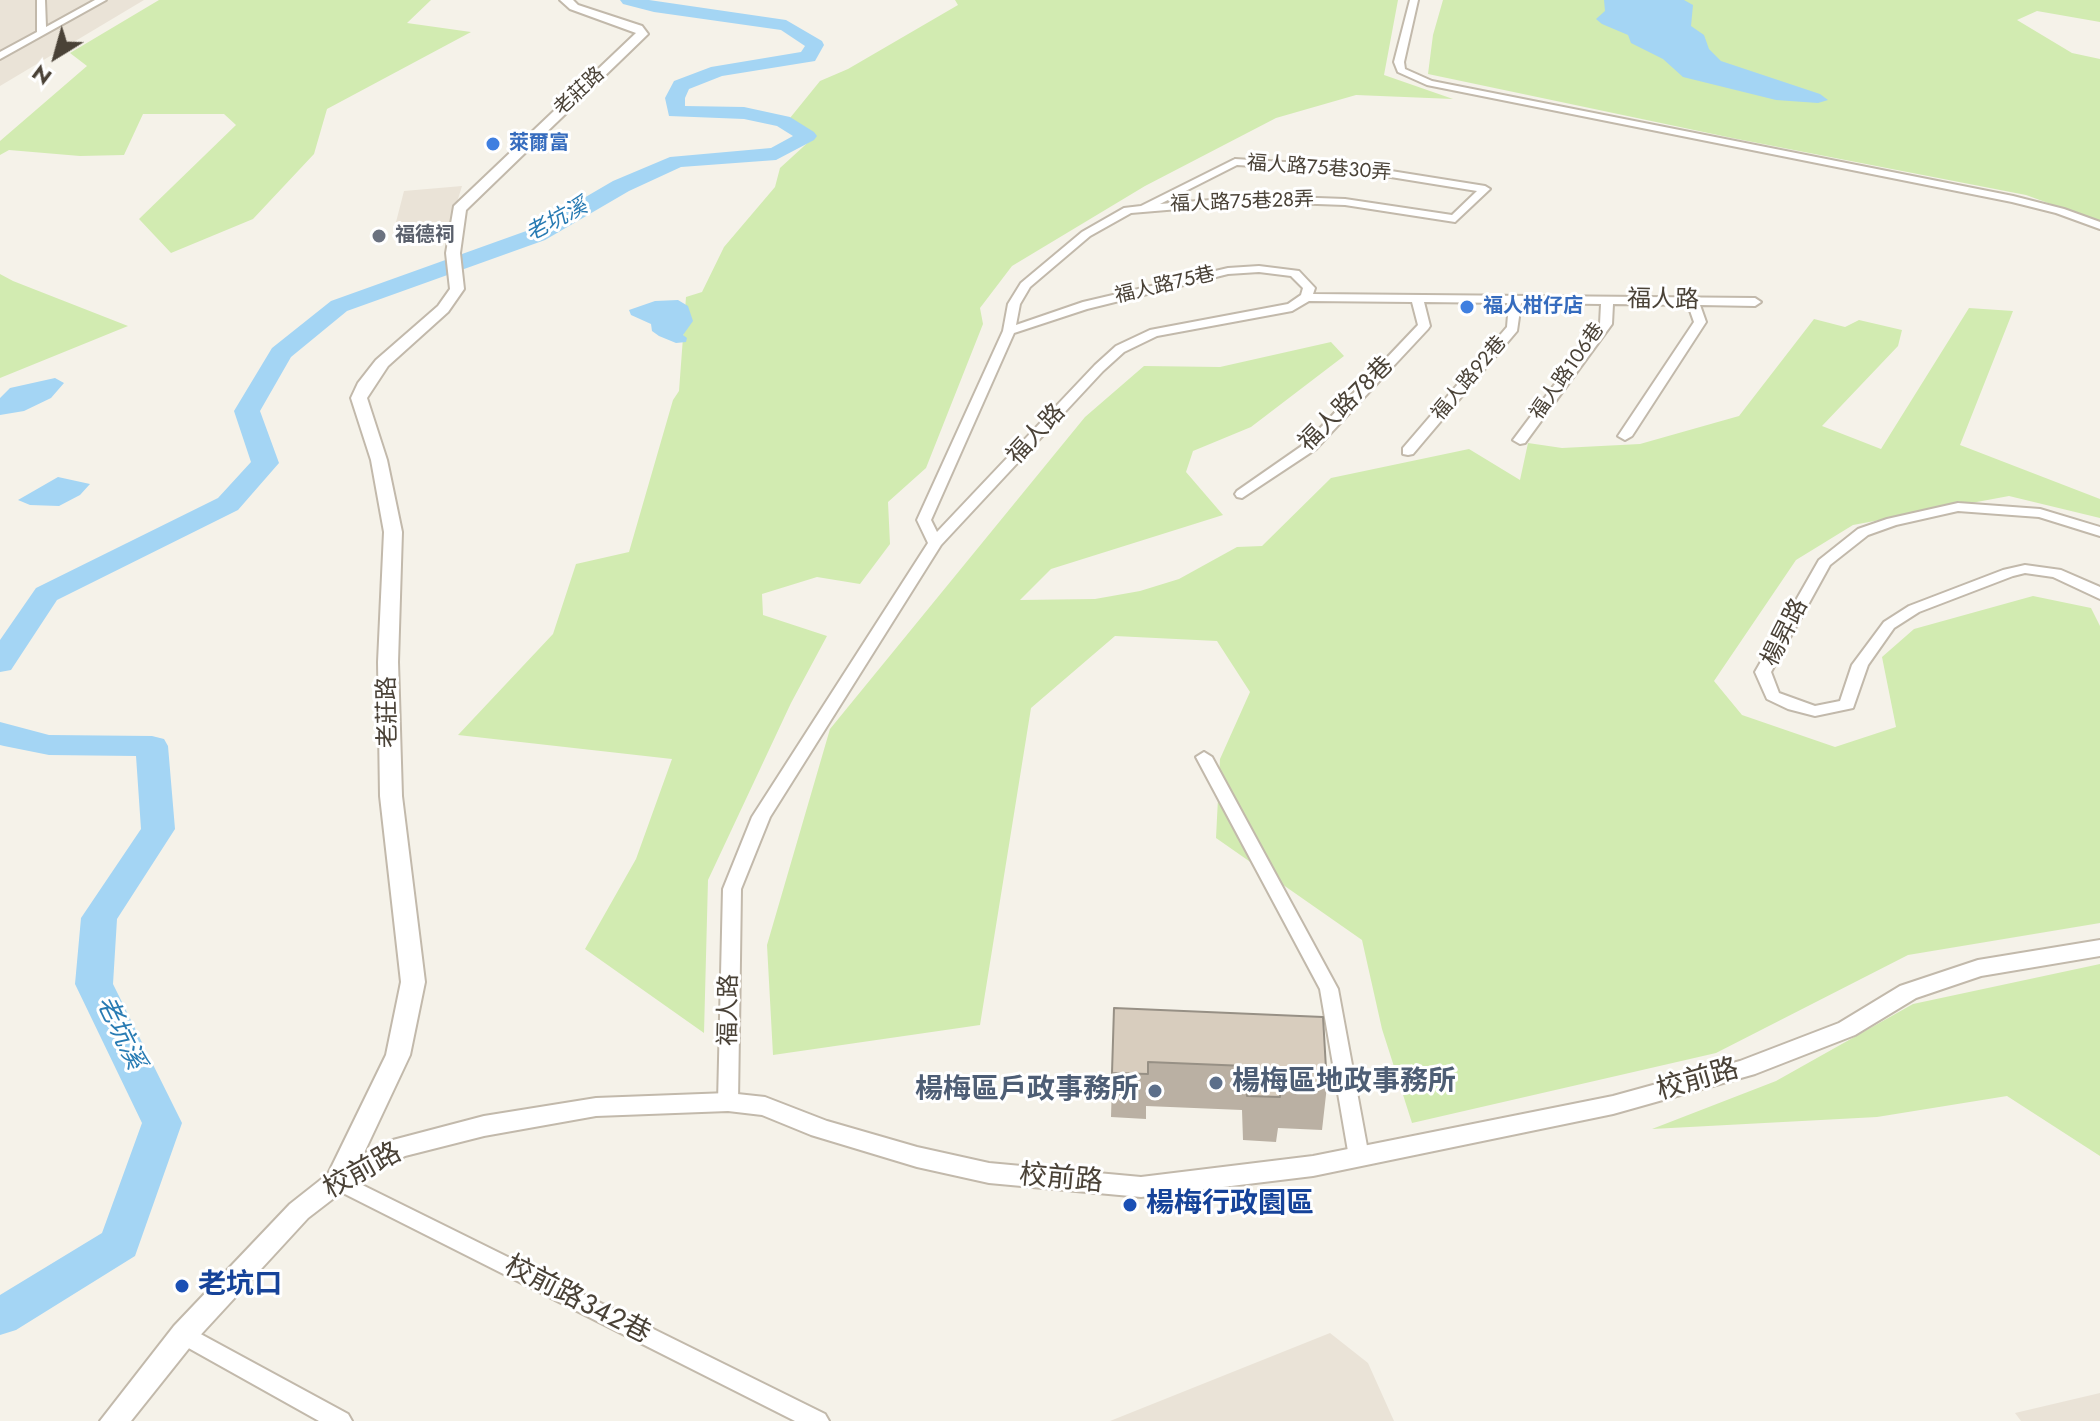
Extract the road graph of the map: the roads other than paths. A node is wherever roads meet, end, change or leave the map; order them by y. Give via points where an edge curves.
1 (41, 0) edge
2 (102, 0) edge
3 (566, 0) edge
4 (1414, 0) edge
5 (42, 34) junction
6 (0, 56) edge
7 (1473, 202) joint
8 (1146, 207) junction
9 (2060, 211) junction
10 (2100, 226) edge
11 (2100, 239) edge
12 (1306, 297) junction
13 (1417, 299) junction
14 (1515, 300) junction
15 (1607, 301) junction
16 (1693, 301) junction
17 (1755, 302) dead end
18 (1009, 331) junction
19 (1625, 436) dead end
20 (1520, 440) dead end
21 (1408, 451) dead end
22 (1242, 494) dead end
23 (2100, 532) edge
24 (935, 543) junction
25 (2100, 595) edge
26 (1204, 757) dead end
27 (2100, 948) edge
28 (728, 1102) junction
29 (1359, 1157) junction
30 (338, 1181) junction
31 (184, 1334) junction
32 (114, 1421) edge
33 (340, 1421) edge
34 (817, 1421) edge

1 - 5 street
2 - 5 street
3 - 30 street, 老莊路 via 642,34 459,209 453,253 457,289 443,309 382,363 359,398 379,460 393,532 388,662 391,796 413,982 398,1055
4 - 9 street via 1399,62 1401,70 1430,83
5 - 6 street
7 - 8 street, 福人路75巷28弄 via 1455,219 1298,198
7 - 8 street, 福人路75巷30弄 via 1485,189 1366,170 1235,162
8 - 18 street via 1099,225 1025,285 1014,304
9 - 10 street
9 - 11 street
12 - 13 street, 福人路
12 - 18 street, 福人路75巷 via 1309,288 1295,273 1228,271 1083,306
12 - 24 street, 福人路 via 1292,307 1154,333 1120,349
13 - 14 street, 福人路
13 - 22 street, 福人路78巷 via 1424,326 1311,446
14 - 15 street, 福人路
14 - 21 street, 福人路92巷 via 1513,328
15 - 16 street, 福人路
15 - 20 street, 福人路106巷 via 1606,324
16 - 17 street, 福人路
16 - 19 street via 1700,322
18 - 24 street via 924,520
23 - 25 street, 楊昇路 via 2040,513 1958,507 1863,532 1824,563 1763,672 1773,696 1815,711 1835,710 1847,705 1860,665 1889,625 1914,609 2025,569 2056,573
24 - 28 street, 福人路 via 761,817 732,889
26 - 29 street via 1329,989
27 - 29 street, 校前路 via 1978,968 1908,992 1847,1029 1717,1076 1613,1105
28 - 29 street, 校前路 via 765,1106 917,1157 1073,1183 1141,1187
28 - 30 street, 校前路 via 596,1107 484,1126 398,1148
30 - 31 street, 校前路 via 268,1242
30 - 34 street, 校前路342巷
31 - 32 street, 校前路
31 - 33 street

